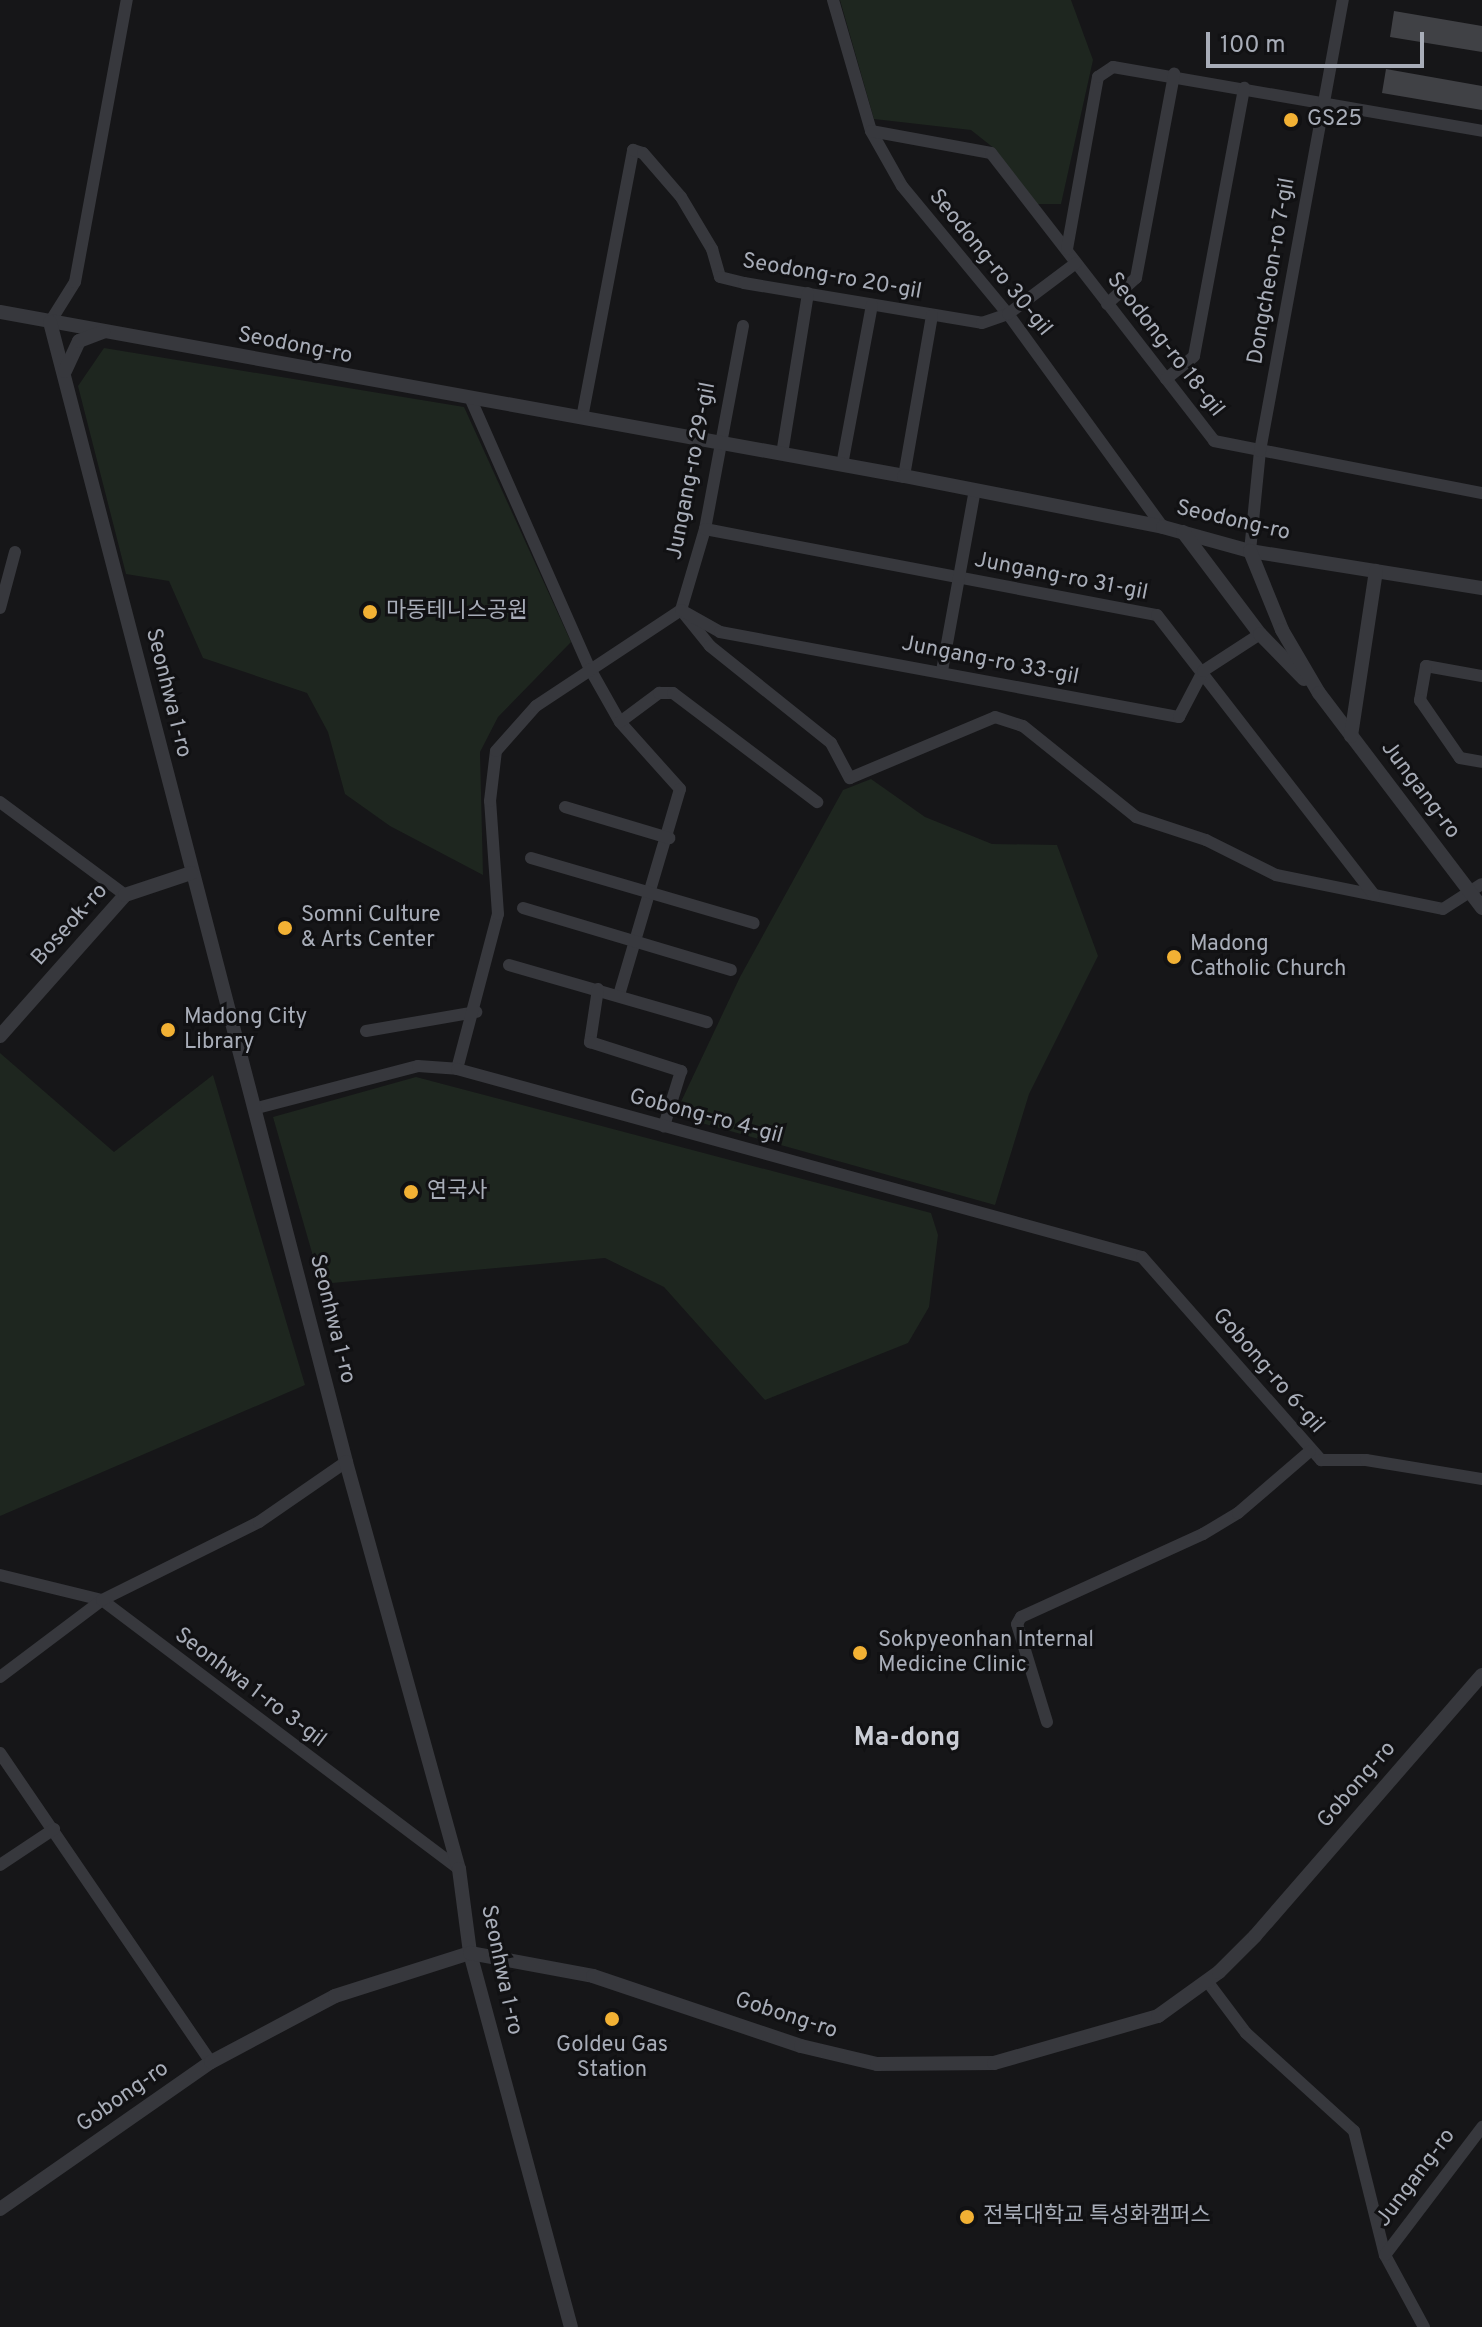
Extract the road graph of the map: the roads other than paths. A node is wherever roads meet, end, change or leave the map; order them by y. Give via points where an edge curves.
1 (127, 0) edge
2 (833, 0) edge
3 (1343, 0) edge
4 (1174, 74) junction
5 (1244, 88) junction
6 (1323, 101) junction
7 (871, 131) junction
8 (1482, 131) edge
9 (1067, 249) junction
10 (1076, 263) junction
11 (808, 293) junction
12 (1107, 304) junction
13 (872, 305) junction
14 (0, 312) edge
15 (1008, 314) junction
16 (932, 315) junction
17 (50, 322) junction
18 (743, 326) dead end
19 (103, 332) junction
20 (64, 374) junction
21 (1166, 379) junction
22 (472, 402) junction
23 (582, 418) junction
24 (716, 442) junction
25 (1260, 451) junction
26 (782, 454) junction
27 (842, 465) junction
28 (904, 476) junction
29 (975, 490) junction
30 (1482, 493) edge
31 (1163, 527) junction
32 (705, 529) junction
33 (1183, 532) junction
34 (1250, 551) junction
35 (15, 552) dead end
36 (1376, 571) junction
37 (959, 577) junction
38 (1482, 588) edge
39 (0, 608) edge
40 (681, 610) junction
41 (1260, 634) junction
42 (590, 669) junction
43 (942, 671) junction
44 (1203, 671) junction
45 (1482, 676) edge
46 (1319, 693) junction
47 (620, 722) junction
48 (1351, 736) junction
49 (1482, 762) edge
50 (0, 802) edge
51 (817, 802) dead end
52 (565, 807) dead end
53 (669, 838) junction
54 (531, 858) dead end
55 (191, 873) junction
56 (1476, 888) edge
57 (653, 890) junction
58 (125, 895) junction
59 (1374, 895) junction
60 (523, 908) dead end
61 (1482, 908) edge
62 (754, 923) dead end
63 (637, 940) junction
64 (509, 965) dead end
65 (731, 970) dead end
66 (598, 989) junction
67 (619, 995) junction
68 (476, 1012) junction
69 (707, 1022) dead end
70 (366, 1031) dead end
71 (0, 1036) edge
72 (457, 1069) junction
73 (257, 1108) junction
74 (664, 1126) junction
75 (1142, 1257) joint
76 (1310, 1451) junction
77 (346, 1462) junction
78 (1482, 1479) edge
79 (0, 1575) edge
80 (102, 1600) junction
81 (1482, 1675) edge
82 (0, 1677) edge
83 (1047, 1722) dead end
84 (0, 1753) edge
85 (54, 1829) junction
86 (0, 1865) edge
87 (459, 1869) junction
88 (470, 1953) junction
89 (1207, 1981) junction
90 (211, 2062) junction
91 (1482, 2127) edge
92 (0, 2209) edge
93 (1385, 2255) junction
94 (571, 2327) edge
95 (1424, 2327) edge

1 - 17 street via 75,282
2 - 7 street, Seodong-ro 30-gil
3 - 6 street, Dongcheon-ro 7-gil
4 - 5 street
4 - 9 street via 1113,67 1098,77
4 - 12 street via 1136,278
5 - 6 street
5 - 21 street via 1194,356
6 - 8 street
6 - 25 street, Dongcheon-ro 7-gil
7 - 9 street, Seodong-ro 18-gil via 991,153
7 - 15 street, Seodong-ro 30-gil via 902,186
9 - 10 street, Seodong-ro 18-gil
10 - 12 street, Seodong-ro 18-gil
10 - 15 street, Seodong-ro 20-gil
11 - 13 street, Seodong-ro 20-gil
11 - 23 street, Seodong-ro 20-gil via 720,277 681,197 643,153 633,150
11 - 26 street
12 - 21 street, Seodong-ro 18-gil
13 - 16 street, Seodong-ro 20-gil
13 - 27 street
14 - 17 street, Seodong-ro
15 - 16 street, Seodong-ro 20-gil via 982,323
15 - 31 street, Seodong-ro 30-gil
16 - 28 street
17 - 19 street, Seodong-ro
17 - 20 street, Seonhwa 1-ro
18 - 24 street, Jungang-ro 29-gil
19 - 20 street via 79,341
19 - 22 street, Seodong-ro
20 - 55 street, Seonhwa 1-ro
21 - 25 street, Seodong-ro 18-gil via 1214,441
22 - 23 street, Seodong-ro
22 - 42 street
23 - 24 street, Seodong-ro
24 - 26 street, Seodong-ro
24 - 32 street, Jungang-ro 29-gil
25 - 30 street, Seodong-ro 18-gil
25 - 34 street, Dongcheon-ro 7-gil
26 - 27 street, Seodong-ro
27 - 28 street, Seodong-ro
28 - 29 street, Seodong-ro
29 - 31 street, Seodong-ro
29 - 37 street
31 - 33 street, Seodong-ro
32 - 37 street, Jungang-ro 31-gil
32 - 40 street, Jungang-ro 29-gil
33 - 34 street, Seodong-ro
33 - 41 street
34 - 36 street, Seodong-ro
34 - 46 street, Jungang-ro via 1282,630
35 - 39 street
36 - 38 street, Seodong-ro
36 - 48 street, Jungang-ro
37 - 43 street
37 - 44 street, Jungang-ro 31-gil via 1157,615
40 - 42 street
40 - 43 street, Jungang-ro 33-gil via 720,632
40 - 59 street via 710,646 831,743 850,778 995,717 1023,726 1136,817 1206,840 1276,875
41 - 44 street, Jungang-ro 33-gil
41 - 46 street
42 - 47 street
42 - 68 street via 536,706 496,751 490,801 498,914
43 - 44 street, Jungang-ro 33-gil via 1179,717
44 - 59 street, Jungang-ro 31-gil
45 - 49 street via 1426,666 1420,700 1460,758
46 - 48 street, Jungang-ro
47 - 51 street via 659,693 673,693
47 - 53 street via 678,784
48 - 56 street, Jungang-ro
50 - 58 street
52 - 53 street
53 - 57 street
54 - 57 street
55 - 58 street, Boseok-ro
55 - 73 street, Seonhwa 1-ro
56 - 59 street via 1443,909
56 - 61 street, Jungang-ro
57 - 62 street
57 - 63 street
58 - 71 street, Boseok-ro
60 - 63 street
63 - 65 street
63 - 67 street
64 - 66 street
66 - 67 street
66 - 74 street via 590,1042 681,1071
67 - 69 street
68 - 70 street
68 - 72 street
72 - 73 street, Gobong-ro 4-gil via 418,1066
72 - 74 street, Gobong-ro 4-gil
73 - 77 street, Seonhwa 1-ro
74 - 75 street, Gobong-ro 4-gil
75 - 76 street, Gobong-ro 6-gil
76 - 78 street, Gobong-ro 6-gil via 1321,1460 1366,1460
76 - 83 street via 1238,1513 1203,1534 1021,1617 1017,1624
77 - 80 street via 259,1522
77 - 87 street, Seonhwa 1-ro
79 - 80 street, Seonhwa 1-ro 3-gil
80 - 82 street
80 - 87 street, Seonhwa 1-ro 3-gil
81 - 89 street, Gobong-ro via 1255,1936
84 - 85 street
85 - 86 street
85 - 90 street
87 - 88 street, Seonhwa 1-ro
88 - 89 street, Gobong-ro via 593,1976 801,2046 915,2067 994,2063 1083,2041 1158,2016
88 - 90 street, Gobong-ro via 335,1996
88 - 94 street, Seonhwa 1-ro
89 - 93 street via 1246,2033 1354,2131
90 - 92 street, Gobong-ro
91 - 93 street, Jungang-ro
93 - 95 street

